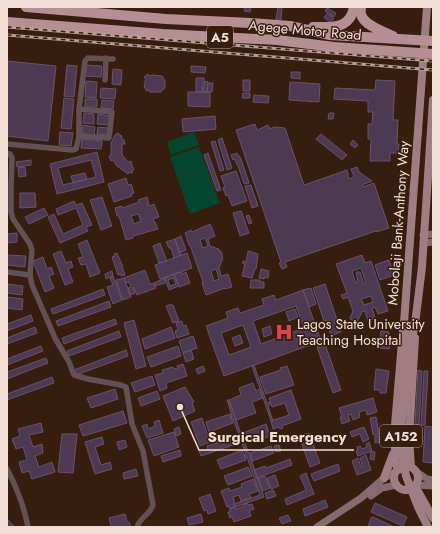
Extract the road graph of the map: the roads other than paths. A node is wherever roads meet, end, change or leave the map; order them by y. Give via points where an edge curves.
1 (26, 7) edge
2 (427, 7) edge
3 (357, 10) edge
4 (7, 22) edge
5 (290, 26) junction
6 (355, 37) junction
7 (408, 41) junction
8 (433, 41) edge
9 (433, 54) edge
10 (106, 58) junction
11 (113, 58) dead end
12 (105, 80) dead end
13 (433, 100) edge
14 (79, 109) junction
15 (79, 136) junction
16 (7, 144) edge
17 (7, 153) edge
18 (433, 234) edge
19 (423, 239) junction
20 (433, 242) edge
21 (7, 272) edge
22 (30, 275) junction
23 (404, 323) junction
24 (415, 324) junction
25 (409, 340) junction
26 (395, 425) junction
27 (409, 426) junction
28 (395, 449) junction
29 (7, 469) edge
30 (414, 470) junction
31 (397, 471) junction
32 (384, 478) junction
33 (433, 480) edge
34 (397, 485) junction
35 (416, 485) junction
36 (433, 486) edge
37 (407, 490) junction
38 (433, 510) edge
39 (433, 518) edge
40 (433, 526) edge
41 (28, 527) edge
42 (137, 527) edge
43 (317, 527) edge
44 (325, 527) edge
45 (424, 527) edge
46 (428, 527) edge

1 - 5 highway, Agege Motor Road / A5
2 - 23 main road, Mobolaji Bank-Anthony Way / A152
3 - 5 highway via 349,20 336,27
3 - 6 highway
3 - 7 highway via 367,22 381,31
4 - 9 highway, Agege Motor Road / A5 via 277,40
5 - 6 highway, Agege Motor Road / A5 via 330,35
6 - 7 highway, Agege Motor Road / A5
7 - 8 highway, Agege Motor Road / A5
10 - 11 street
10 - 12 street
10 - 14 street via 88,58 85,61
13 - 19 main road, Mobolaji Bank-Anthony Way / A152
14 - 15 street
14 - 15 street via 112,112 109,138
15 - 16 street via 77,146 72,150
17 - 22 street via 12,158 11,212 32,250
18 - 19 street
19 - 20 street
19 - 24 main road, Mobolaji Bank-Anthony Way / A152
21 - 22 street
22 - 42 street via 55,338 74,375 126,387 132,424 143,451 153,505
23 - 25 main road, Mobolaji Bank-Anthony Way / A152
23 - 26 main road
24 - 25 main road, Mobolaji Bank-Anthony Way / A152
24 - 27 main road
25 - 40 main road, Mobolaji Bank-Anthony Way / A152 via 406,457 410,476
25 - 46 main road, Mobolaji Bank-Anthony Way / A152 via 401,432 402,453 406,476
26 - 27 main road via 400,429
26 - 28 main road
27 - 30 main road
28 - 31 main road
28 - 32 main road
29 - 41 street via 25,510
30 - 31 main road via 404,466
30 - 33 street
30 - 35 main road via 418,480
31 - 32 street
31 - 34 main road via 394,479
32 - 43 street via 361,498
34 - 37 main road
34 - 44 street via 378,490
35 - 36 street
35 - 37 main road
35 - 39 main road
37 - 45 main road
38 - 39 main road
40 - 46 main road

